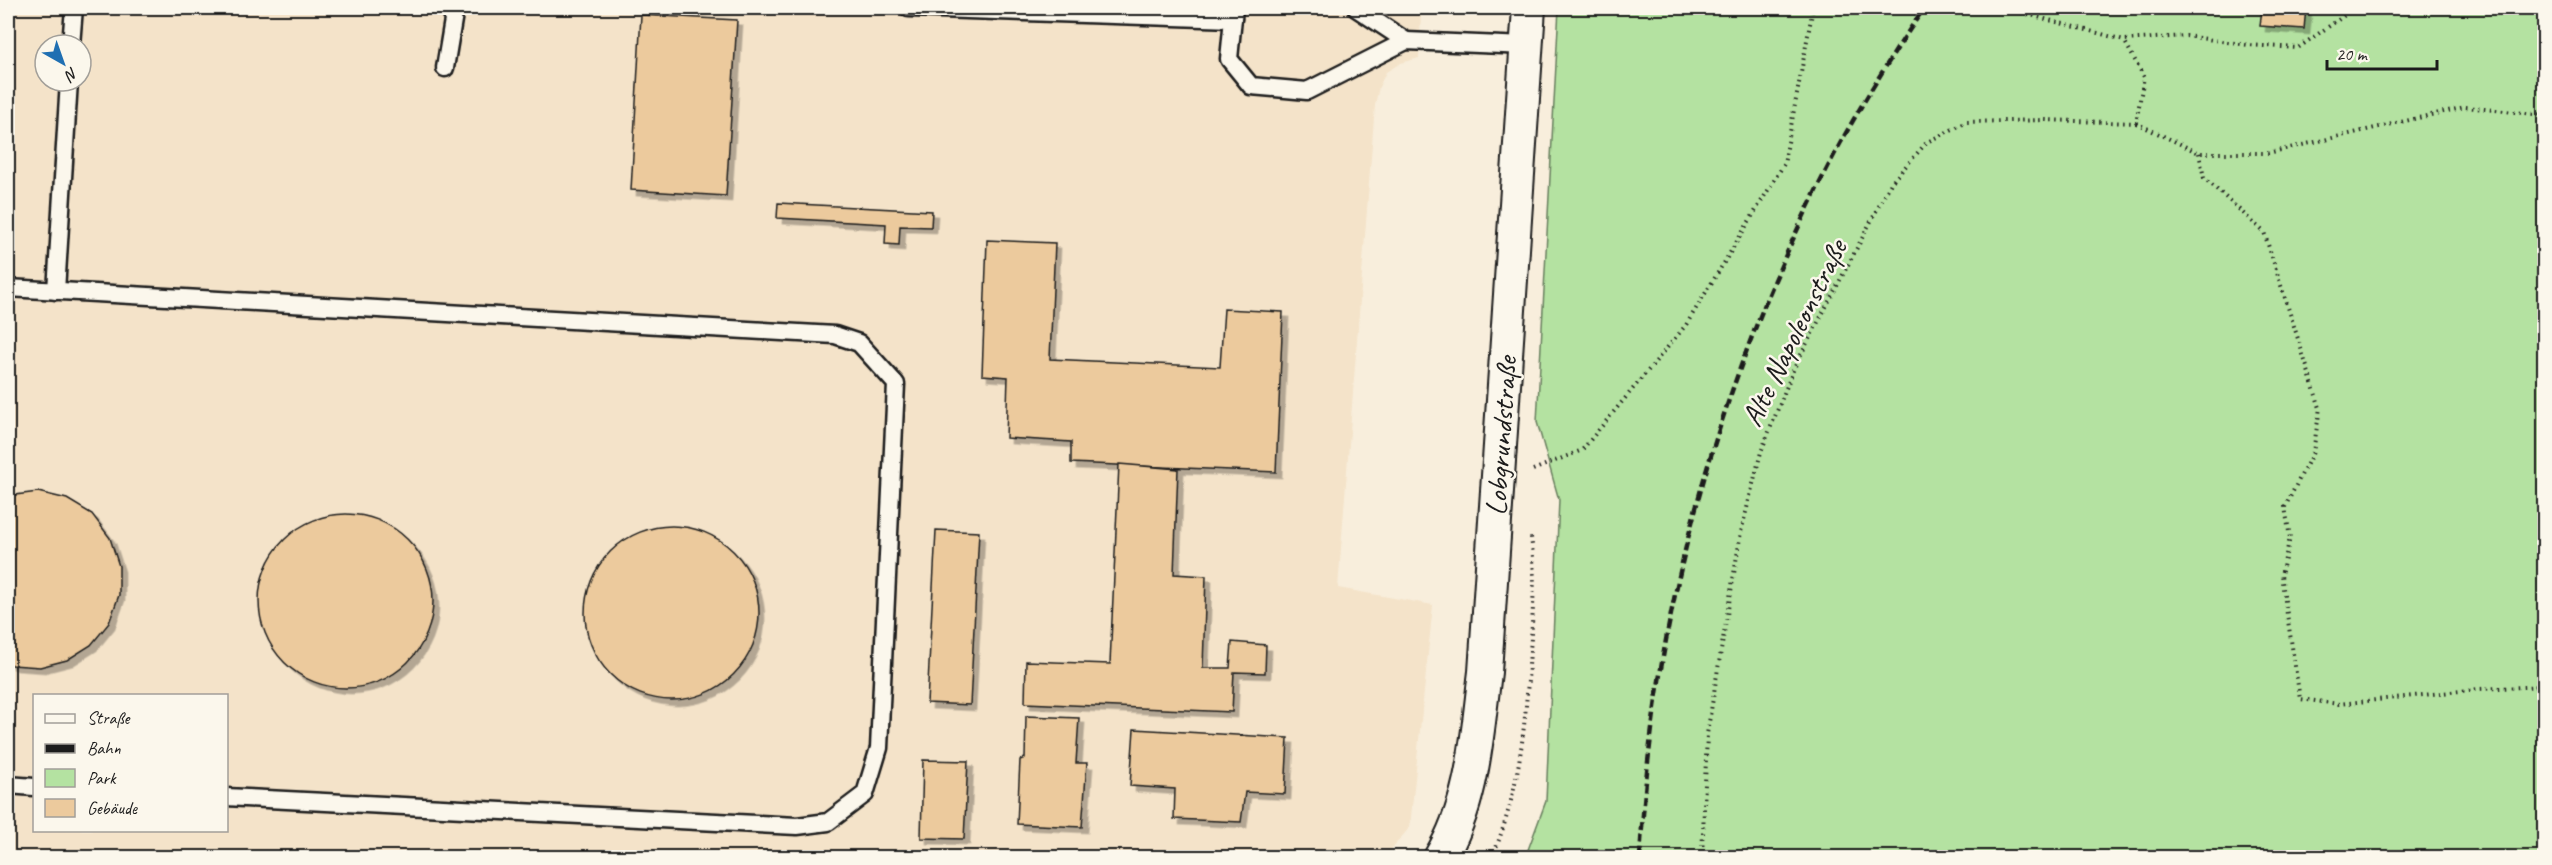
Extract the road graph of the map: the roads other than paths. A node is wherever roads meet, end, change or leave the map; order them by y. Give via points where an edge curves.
1 (74, 8) edge
2 (455, 8) edge
3 (909, 8) edge
4 (1356, 8) edge
5 (1529, 8) edge
6 (1233, 13) edge
7 (72, 33) edge
8 (1406, 41) junction
9 (1527, 46) junction
10 (445, 68) dead end
11 (68, 93) edge
12 (8, 288) edge
13 (56, 291) junction
14 (8, 785) edge
15 (33, 787) edge
16 (228, 797) edge
17 (1440, 858) edge

1 - 7 lane
2 - 10 lane
3 - 6 lane
4 - 8 lane
5 - 9 street, Lobgrundstraße
6 - 8 lane via 1229,59 1251,86 1307,91
8 - 9 lane
9 - 17 street, Lobgrundstraße via 1485,672 1464,805
11 - 13 lane
12 - 13 lane
13 - 16 lane via 835,335 859,343 896,384 879,748 865,794 828,822 797,826
14 - 15 lane

